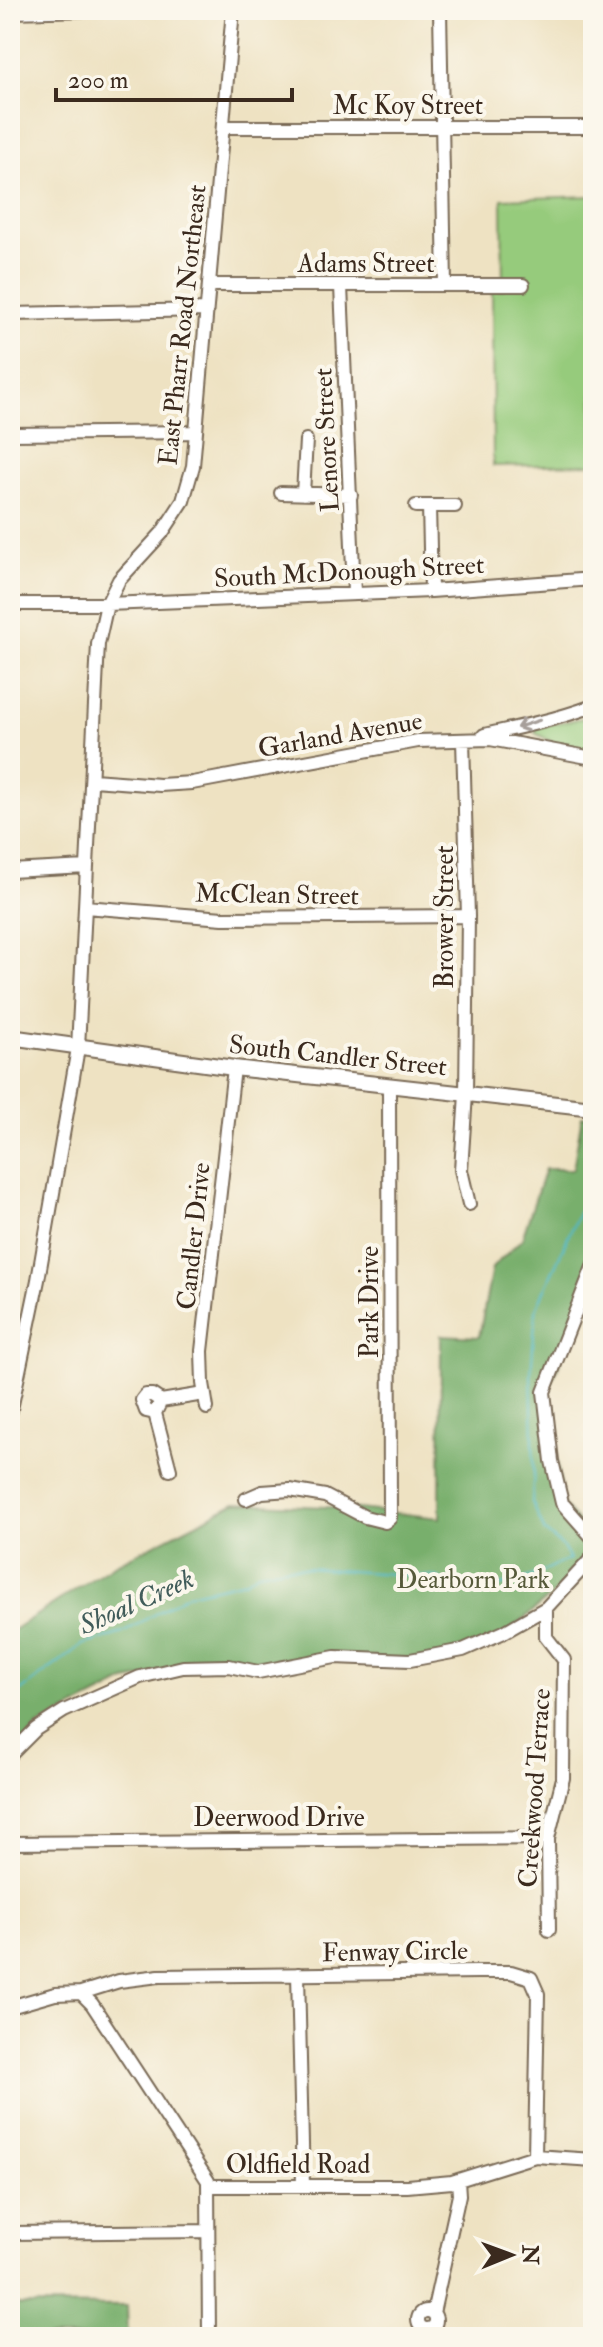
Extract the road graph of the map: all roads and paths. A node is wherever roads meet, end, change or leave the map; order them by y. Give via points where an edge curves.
1 (89, 10) edge
2 (233, 10) edge
3 (440, 10) edge
4 (10, 12) edge
5 (224, 127) junction
6 (442, 127) junction
7 (593, 127) edge
8 (209, 285) junction
9 (445, 285) junction
10 (523, 285) dead end
11 (341, 286) junction
12 (206, 310) junction
13 (10, 314) edge
14 (196, 432) junction
15 (10, 434) edge
16 (306, 440) dead end
17 (281, 493) dead end
18 (303, 494) junction
19 (351, 495) junction
20 (455, 506) dead end
21 (593, 579) edge
22 (431, 591) junction
23 (354, 593) junction
24 (10, 604) edge
25 (107, 604) junction
26 (593, 706) edge
27 (463, 740) junction
28 (593, 758) edge
29 (93, 780) junction
30 (87, 867) junction
31 (10, 871) edge
32 (85, 907) junction
33 (468, 916) junction
34 (10, 1037) edge
35 (78, 1048) junction
36 (234, 1068) junction
37 (389, 1086) junction
38 (466, 1094) junction
39 (593, 1108) edge
40 (469, 1204) dead end
41 (593, 1267) edge
42 (587, 1300) edge
43 (204, 1394) junction
44 (207, 1408) dead end
45 (10, 1414) edge
46 (170, 1470) dead end
47 (246, 1499) dead end
48 (593, 1538) edge
49 (593, 1557) edge
50 (546, 1608) junction
51 (10, 1755) edge
52 (548, 1838) junction
53 (10, 1843) edge
54 (549, 1930) dead end
55 (298, 1974) junction
56 (81, 1993) junction
57 (10, 2007) edge
58 (535, 2156) junction
59 (593, 2160) edge
60 (458, 2180) junction
61 (209, 2186) junction
62 (303, 2186) junction
63 (207, 2231) junction
64 (10, 2233) edge
65 (433, 2313) dead end
66 (209, 2337) edge

1 - 4 street
2 - 5 street, East Pharr Road Northeast
3 - 6 street
5 - 6 street, Mc Koy Street
5 - 8 street, East Pharr Road Northeast
6 - 7 street, Mc Koy Street
6 - 9 street
8 - 11 street, Adams Street
8 - 12 street, East Pharr Road Northeast
9 - 10 street, Adams Street
9 - 11 street, Adams Street
11 - 19 street, Lenore Street
12 - 13 street
12 - 14 street, East Pharr Road Northeast
14 - 15 street
14 - 25 street, East Pharr Road Northeast via 183,501 119,580
16 - 18 street
17 - 18 street
18 - 19 street
19 - 23 street, Lenore Street
20 - 22 street via 422,506
21 - 22 street, South McDonough Street
22 - 23 street, South McDonough Street
23 - 25 street, South McDonough Street
24 - 25 street, South McDonough Street
25 - 29 street, East Pharr Road Northeast via 98,644
26 -> 27 street
27 - 28 street, Garland Avenue via 519,742
27 - 29 street, Garland Avenue via 383,746 192,783
27 - 33 street, Brower Street
29 - 30 street, East Pharr Road Northeast
30 - 31 street
30 - 32 street, East Pharr Road Northeast
32 - 33 street, McClean Street via 223,918
32 - 35 street, East Pharr Road Northeast
33 - 38 street, Brower Street
34 - 35 main road, South Candler Street
35 - 36 main road, South Candler Street
35 - 45 street, East Pharr Road Northeast
36 - 37 main road, South Candler Street
36 - 43 street, Candler Drive via 202,1351
37 - 38 main road, South Candler Street
37 - 47 street, Park Drive via 390,1518 385,1522 365,1517 325,1496 290,1490
38 - 39 main road, South Candler Street
38 - 40 street, Brower Street via 461,1170
41 - 42 street
42 - 48 street via 544,1392 562,1503
43 - 44 street, Candler Drive
43 - 46 street via 158,1407
49 - 50 street
50 - 51 street via 480,1644 430,1658 335,1657 258,1672 229,1666 183,1667 140,1677 64,1711
50 - 52 street, Creekwood Terrace via 546,1637 564,1660 563,1778
52 - 53 street, Deerwood Drive
52 - 54 street, Creekwood Terrace
55 - 56 street, Fenway Circle via 159,1976
55 - 58 street, Fenway Circle via 511,1972 531,1978 539,2010
55 - 62 street
56 - 57 street via 55,1994
56 - 61 street, Oldfield Road
58 - 59 street, Oldfield Road
58 - 60 street, Oldfield Road
60 - 62 street, Oldfield Road via 407,2186
60 - 65 street
61 - 62 street, Oldfield Road
61 - 63 street
63 - 64 street
63 - 66 street

